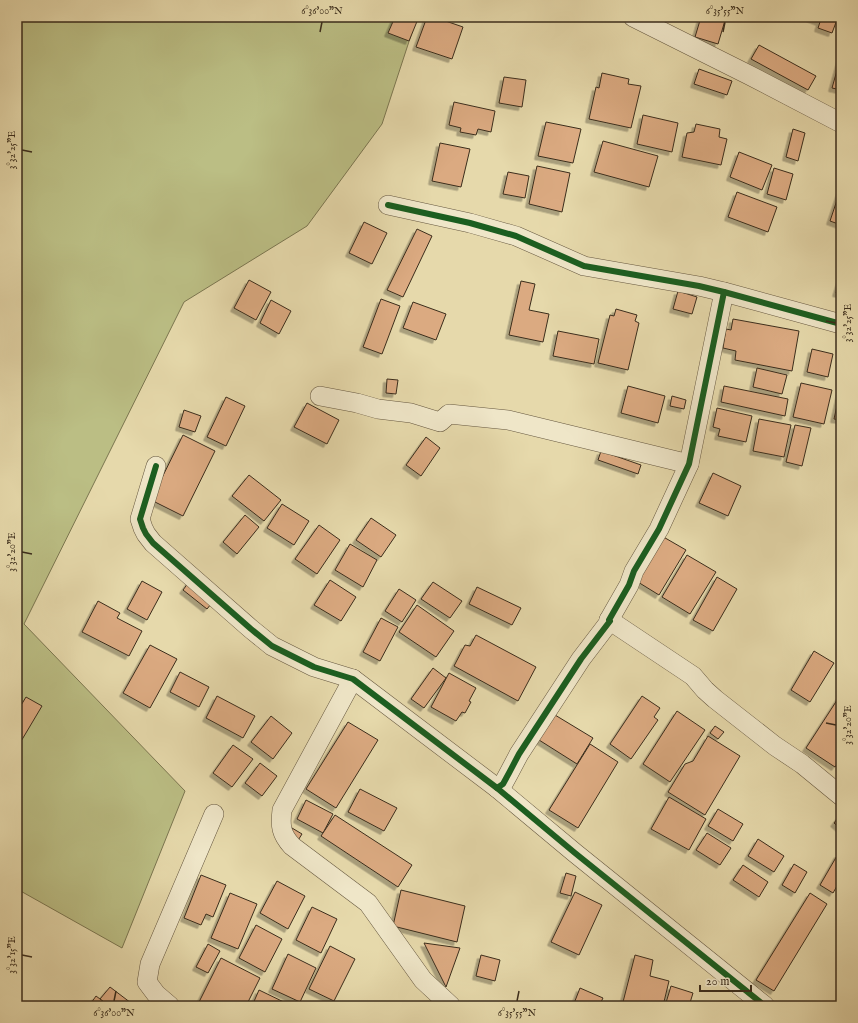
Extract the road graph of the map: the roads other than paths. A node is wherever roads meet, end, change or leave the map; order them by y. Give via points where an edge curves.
1 (633, 17) edge
2 (841, 123) edge
3 (388, 205) dead end
4 (724, 292) junction
5 (841, 324) edge
6 (320, 396) dead end
7 (689, 464) junction
8 (156, 466) dead end
9 (609, 620) junction
10 (353, 679) junction
11 (497, 788) junction
12 (841, 796) edge
13 (214, 814) dead end
14 (170, 1006) edge
15 (451, 1006) edge
16 (765, 1006) edge

1 - 2 street
3 - 4 street via 516,236 584,266
4 - 5 street
4 - 7 street
6 - 7 street via 378,409 411,413 440,422 449,414 508,420
7 - 9 street via 659,529
8 - 10 street via 140,519 142,528 153,543 272,646 314,667
9 - 11 street via 531,735 503,784
9 - 12 street via 693,676 715,699
10 - 11 street
10 - 15 street via 282,810 282,832 292,846 368,902 423,980
11 - 16 street
13 - 14 street via 150,964 147,982

